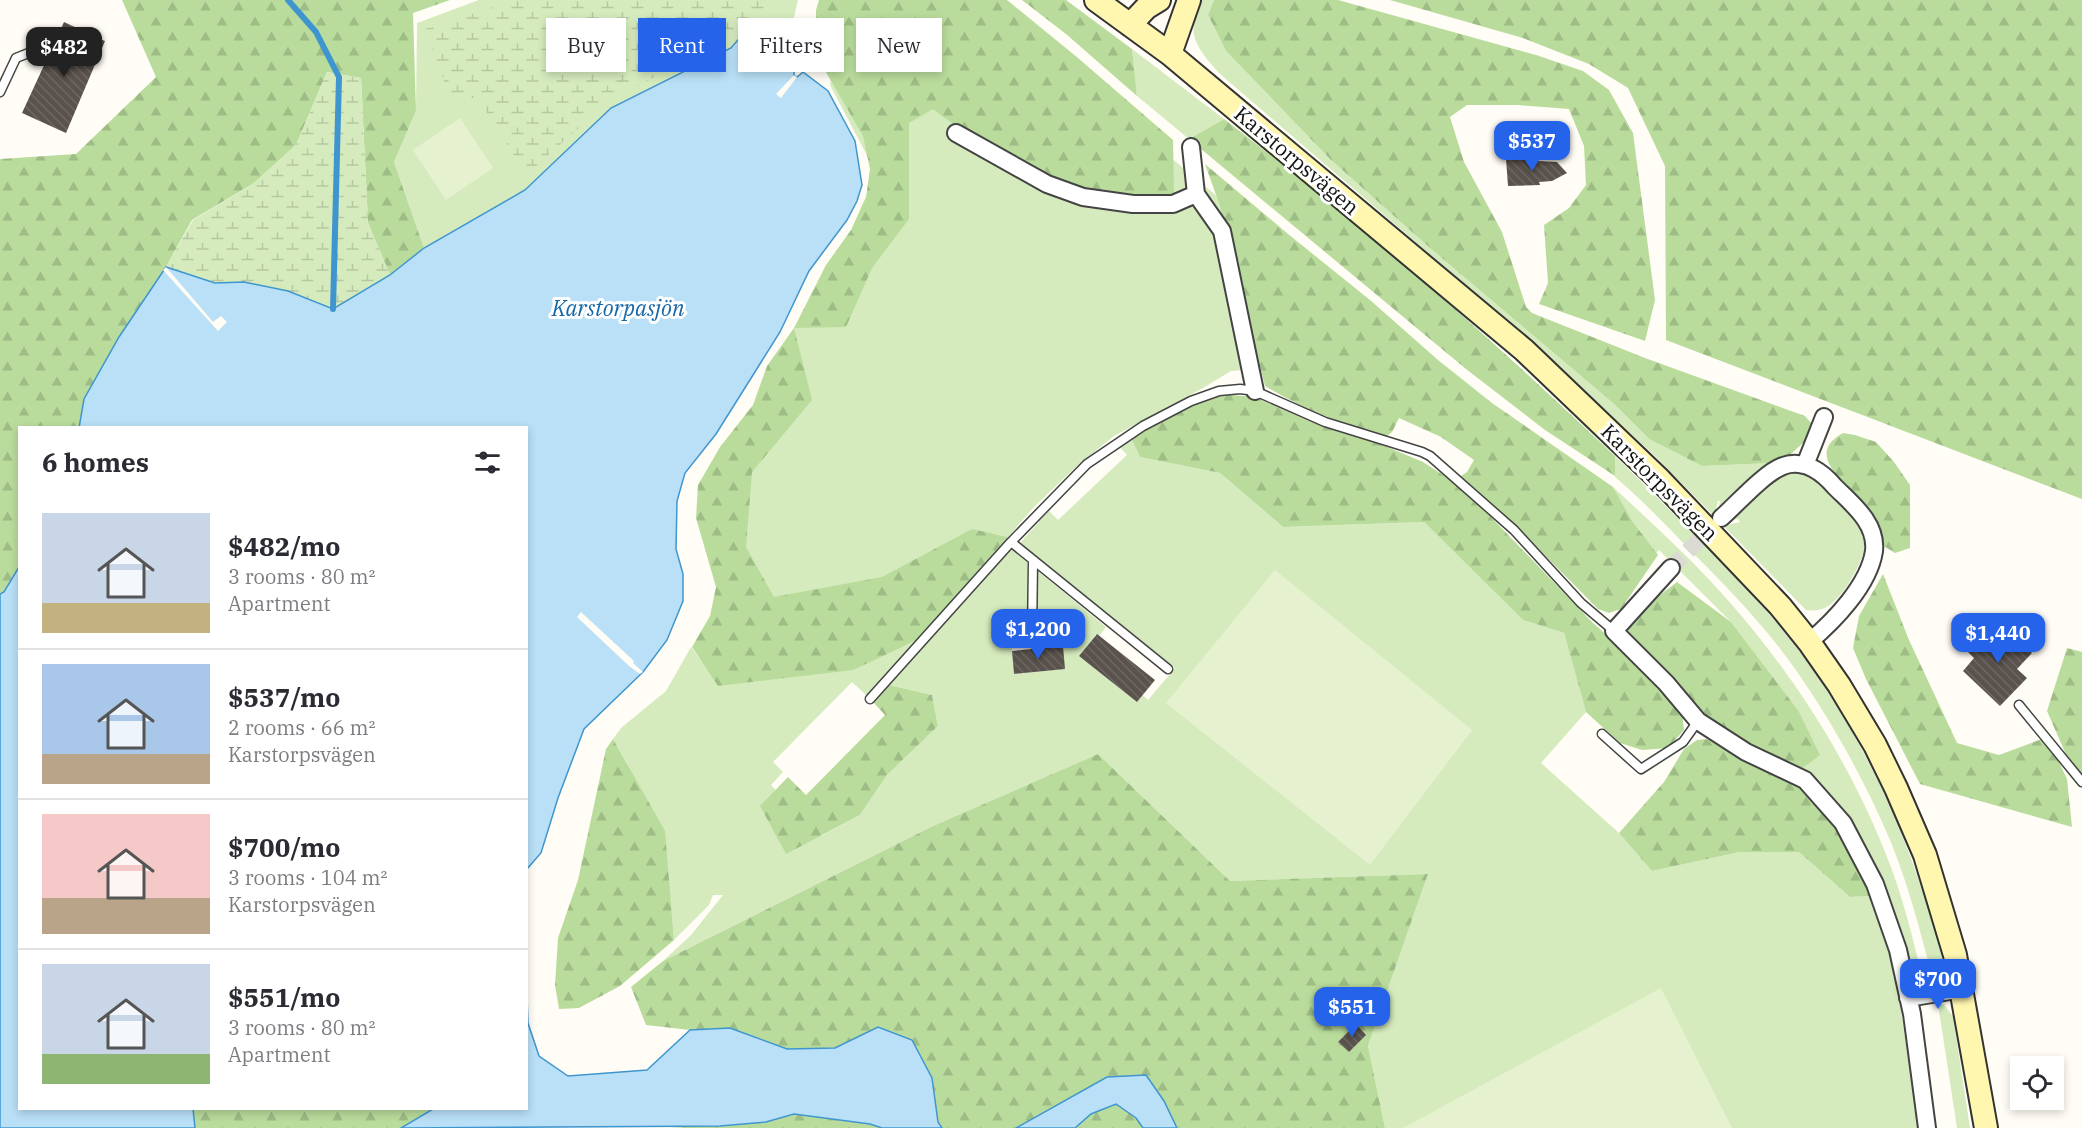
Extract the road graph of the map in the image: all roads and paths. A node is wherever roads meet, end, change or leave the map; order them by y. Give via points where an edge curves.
1 (1096, 0) edge
2 (1158, 0) edge
3 (1189, 0) edge
4 (1130, 25) junction
5 (41, 48) dead end
6 (1170, 54) junction
7 (0, 92) edge
8 (956, 133) dead end
9 (1191, 147) dead end
10 (1196, 194) junction
11 (1255, 391) junction
12 (1824, 417) dead end
13 (1805, 465) junction
14 (1721, 518) tunnel mouth
15 (1011, 542) junction
16 (1033, 561) junction
17 (1671, 568) tunnel mouth
18 (1614, 631) junction
19 (1055, 633) dead end
20 (1032, 636) junction
21 (1017, 638) dead end
22 (1809, 642) junction
23 (1168, 669) dead end
24 (870, 699) dead end
25 (2019, 705) dead end
26 (1698, 721) junction
27 (1602, 734) dead end
28 (2082, 782) edge
29 (1962, 989) junction
30 (1908, 998) junction
31 (1927, 1128) edge
32 (1986, 1128) edge

1 - 4 main road, Karstorpsvägen
2 - 4 main road
3 - 6 main road
4 - 6 main road, Karstorpsvägen
5 - 7 lane via 16,58
6 - 22 main road, Karstorpsvägen via 1524,350 1660,480
8 - 10 street via 1047,184 1083,197 1133,204 1173,204
9 - 10 street
10 - 11 street via 1222,231
11 - 15 lane via 1219,391 1143,426 1087,464
11 - 18 lane via 1324,422 1430,456 1514,530 1581,603
12 - 13 street
13 - 14 street via 1791,464 1771,472
13 - 22 street via 1824,476 1857,508 1874,541 1871,563 1854,593 1838,615
15 - 16 lane
15 - 24 lane
16 - 20 lane
16 - 23 lane
17 - 18 street
18 - 26 street
19 - 20 lane
20 - 21 lane
22 - 29 main road, Karstorpsvägen via 1875,745 1896,788 1934,881
25 - 28 lane
26 - 27 lane via 1683,742 1641,769
26 - 30 street via 1746,752 1805,780 1843,823 1875,884 1898,950
29 - 30 street
29 - 32 main road, Karstorpsvägen
30 - 31 street

